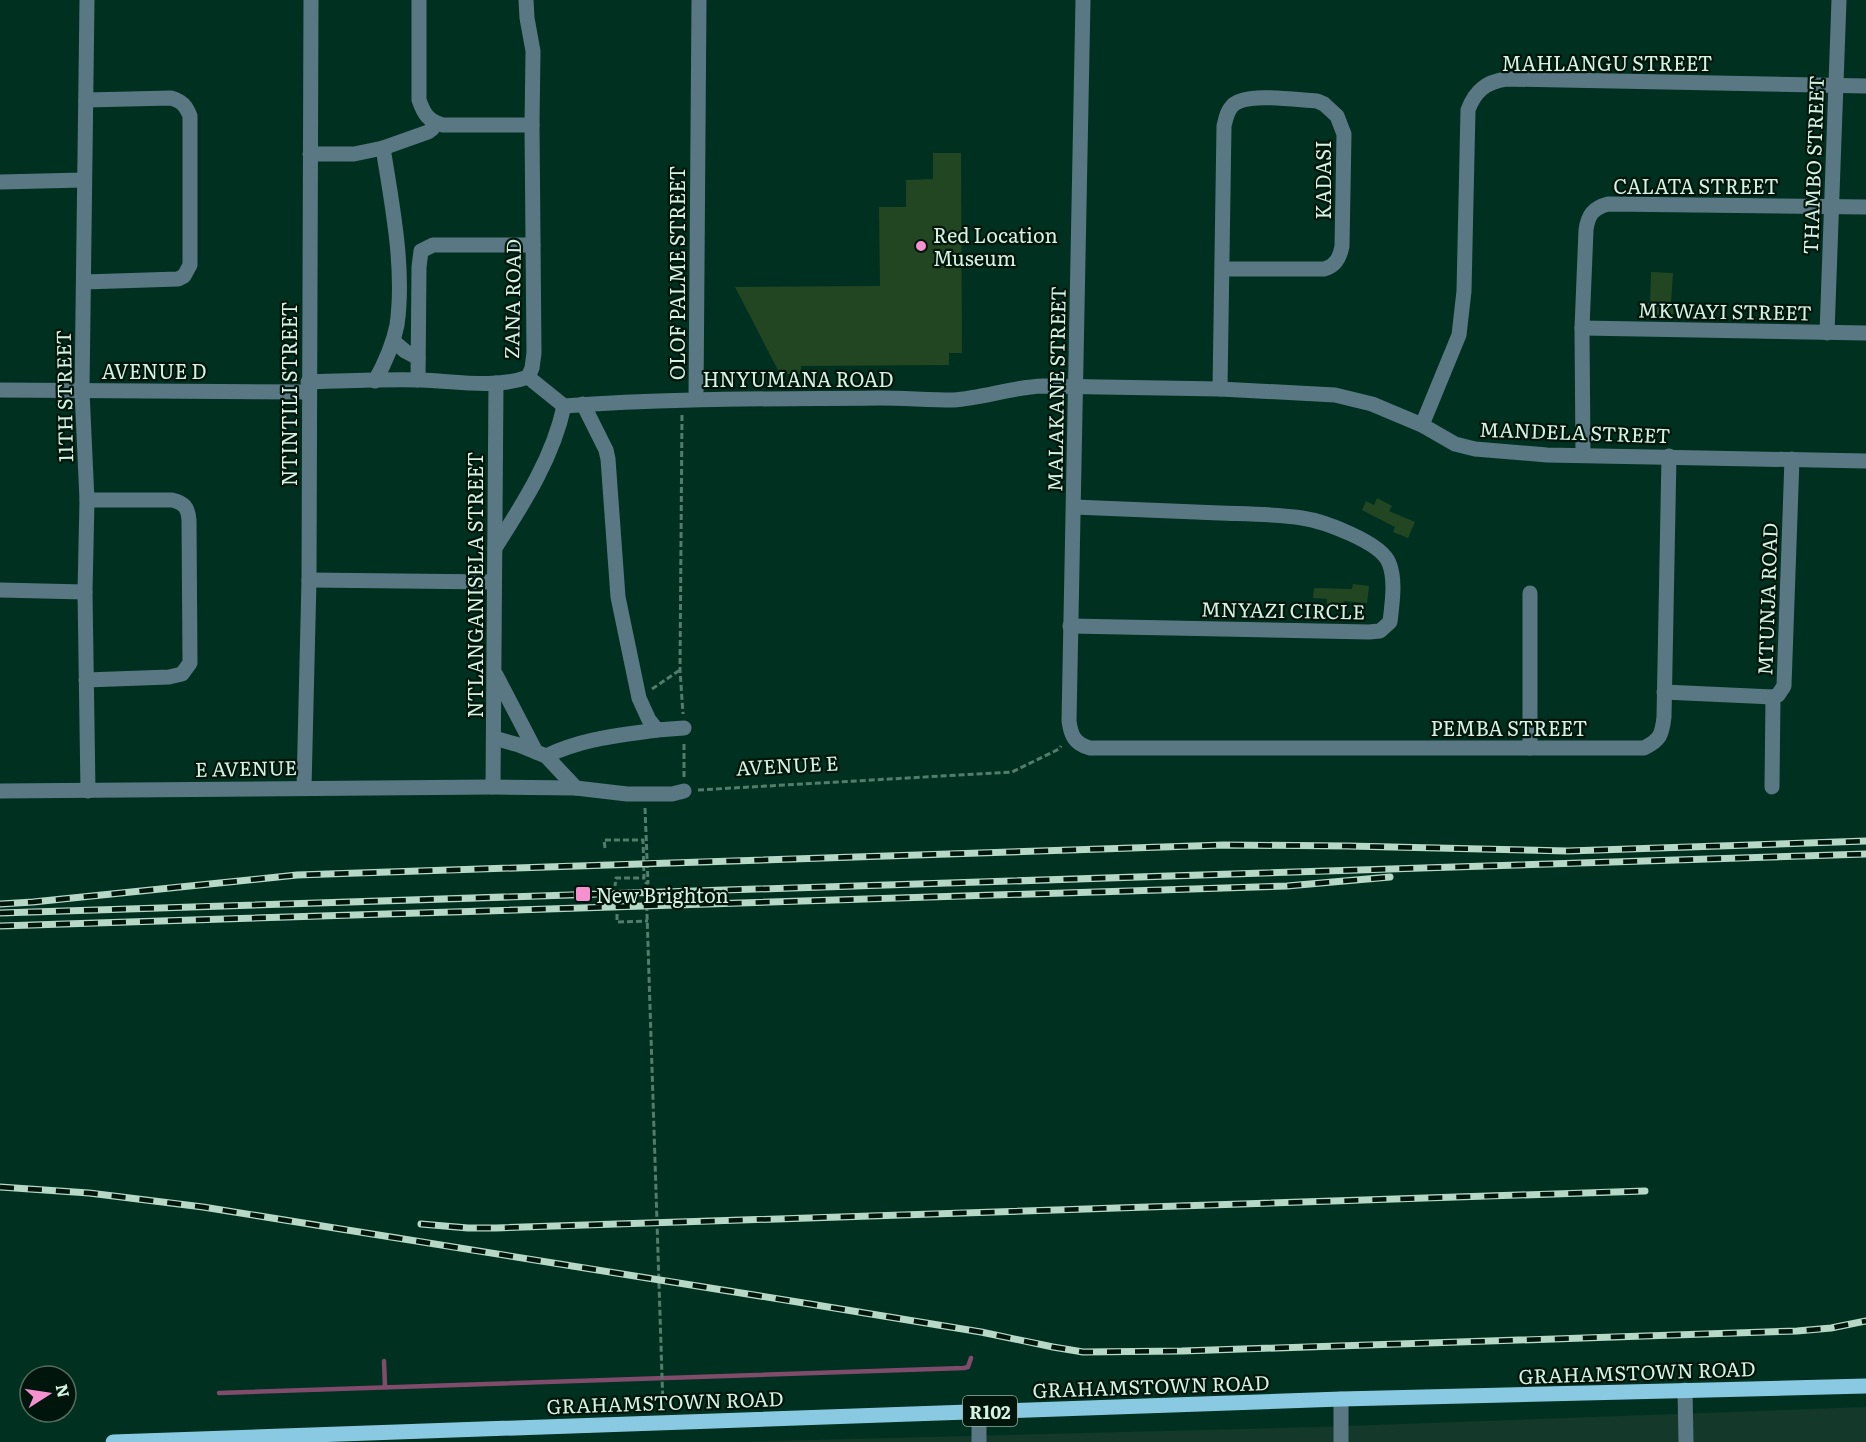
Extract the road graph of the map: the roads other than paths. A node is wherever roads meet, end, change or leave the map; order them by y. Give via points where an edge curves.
1 (87, 0) edge
2 (311, 0) edge
3 (419, 0) edge
4 (526, 0) edge
5 (699, 0) edge
6 (1083, 0) edge
7 (1839, 0) edge
8 (1837, 85) junction
9 (1866, 86) edge
10 (86, 100) junction
11 (436, 123) junction
12 (532, 125) junction
13 (382, 148) junction
14 (310, 154) junction
15 (84, 180) junction
16 (0, 182) edge
17 (1832, 206) junction
18 (1866, 207) edge
19 (533, 245) junction
20 (1223, 269) junction
21 (84, 282) junction
22 (1582, 328) junction
23 (1827, 333) junction
24 (1866, 333) edge
25 (393, 341) junction
26 (418, 358) junction
27 (528, 377) junction
28 (418, 380) junction
29 (375, 381) junction
30 (496, 383) junction
31 (308, 386) junction
32 (1076, 387) junction
33 (1220, 389) junction
34 (0, 390) edge
35 (82, 391) junction
36 (696, 399) junction
37 (583, 404) junction
38 (564, 406) junction
39 (1422, 425) junction
40 (1583, 455) junction
41 (1670, 456) junction
42 (1792, 459) junction
43 (1866, 461) edge
44 (87, 500) junction
45 (1074, 507) junction
46 (494, 550) junction
47 (309, 580) junction
48 (494, 582) junction
49 (0, 590) edge
50 (85, 592) junction
51 (1530, 593) dead end
52 (1070, 626) junction
53 (495, 673) junction
54 (86, 680) junction
55 (1664, 692) junction
56 (1773, 697) junction
57 (684, 728) road end
58 (657, 730) junction
59 (1073, 737) joint
60 (494, 738) junction
61 (1530, 748) junction
62 (541, 754) junction
63 (493, 787) junction
64 (1772, 787) dead end
65 (304, 788) junction
66 (576, 788) junction
67 (0, 791) edge
68 (88, 791) junction
69 (684, 791) road end
70 (1866, 1386) edge
71 (1685, 1390) junction
72 (1341, 1399) junction
73 (978, 1411) junction
74 (318, 1438) edge
75 (113, 1442) edge
76 (979, 1442) edge
77 (1341, 1442) edge
78 (1686, 1442) edge

1 - 10 street, 11TH STREET
2 - 14 street, NTINTILI STREET
3 - 11 street via 419,100 425,115
4 - 12 street, ZANA ROAD via 533,51
5 - 36 street, OLOF PALME STREET
6 - 32 street, MALAKANE STREET
7 - 8 street, THAMBO STREET
8 - 9 street, MAHLANGU STREET
8 - 17 street, THAMBO STREET
8 - 39 street, MAHLANGU STREET via 1506,79 1479,90 1468,110 1464,291 1459,336
10 - 15 street, 11TH STREET
10 - 21 street via 171,98 186,108 190,116 190,265 178,279
11 - 12 street
11 - 13 street via 428,132
12 - 19 street, ZANA ROAD
13 - 14 street via 354,154
13 - 25 street via 397,237 399,286
14 - 31 street, NTINTILI STREET
15 - 16 street
15 - 21 street, 11TH STREET
17 - 18 street, CALATA STREET
17 - 22 street, CALATA STREET via 1599,207 1587,219
17 - 23 street, THAMBO STREET
19 - 26 street via 433,245 421,250
19 - 27 street, ZANA ROAD via 534,353
20 - 20 street, KADASI via 1324,269 1339,259 1344,134 1337,116 1324,104 1250,98 1236,103 1227,112
20 - 33 street, KADASI
21 - 35 street, 11TH STREET
22 - 23 street, MKWAYI STREET
22 - 40 street, CALATA STREET
23 - 24 street, MKWAYI STREET
25 - 26 street
25 - 29 street
26 - 28 street
27 - 30 street, ZANA ROAD
27 - 38 street
28 - 29 street, ZANA ROAD
28 - 30 street, ZANA ROAD
29 - 31 street, ZANA ROAD
30 - 46 street, NTLANGANISELA STREET
31 - 35 street, AVENUE D
31 - 47 street, NTINTILI STREET
32 - 33 street, MANDELA STREET
32 - 36 street, HNYUMANA ROAD via 1026,387 953,399
32 - 45 street, MALAKANE STREET
33 - 39 street, MANDELA STREET via 1335,395 1372,404
34 - 35 street, AVENUE D
35 - 44 street, 11TH STREET
36 - 37 street, HNYUMANA ROAD
37 - 38 street, HNYUMANA ROAD
37 - 58 street via 606,450 618,597 639,698
38 - 46 street via 543,466
39 - 40 street, MANDELA STREET via 1455,444 1474,449
40 - 41 street, MANDELA STREET
41 - 42 street, MANDELA STREET
41 - 55 street, PEMBA STREET
42 - 43 street, MANDELA STREET
42 - 56 street, MTUNJA ROAD via 1784,686
44 - 50 street, 11TH STREET
44 - 54 street via 171,500 185,506 189,511 191,618 190,663 182,674
45 - 52 street, MALAKANE STREET
45 - 52 street, MNYAZI CIRCLE via 1315,521 1362,540 1383,554 1389,562 1393,595 1390,622 1380,631
46 - 48 street, NTLANGANISELA STREET
47 - 48 street
47 - 65 street, NTINTILI STREET
48 - 53 street, NTLANGANISELA STREET
49 - 50 street
50 - 54 street, 11TH STREET
51 - 61 street
52 - 59 street, MALAKANE STREET via 1069,721
53 - 60 street, NTLANGANISELA STREET
53 - 62 street
54 - 68 street, 11TH STREET
55 - 56 street, MTUNJA ROAD
55 - 61 street, PEMBA STREET via 1662,730 1654,743 1644,747
56 - 64 street
57 - 58 street
58 - 62 street via 595,739
59 - 61 street, PEMBA STREET via 1090,748
60 - 62 street
60 - 63 street, NTLANGANISELA STREET
62 - 66 street
63 - 65 street, E AVENUE
63 - 66 street
65 - 68 street, E AVENUE
66 - 69 street via 627,794
67 - 68 street, E AVENUE
70 - 71 main road, GRAHAMSTOWN ROAD / R102
71 - 72 main road, GRAHAMSTOWN ROAD / R102
71 - 78 street
72 - 73 main road, GRAHAMSTOWN ROAD / R102
72 - 77 street
73 - 74 main road, GRAHAMSTOWN ROAD / R102
73 - 76 street
74 - 75 main road, GRAHAMSTOWN ROAD / R102

